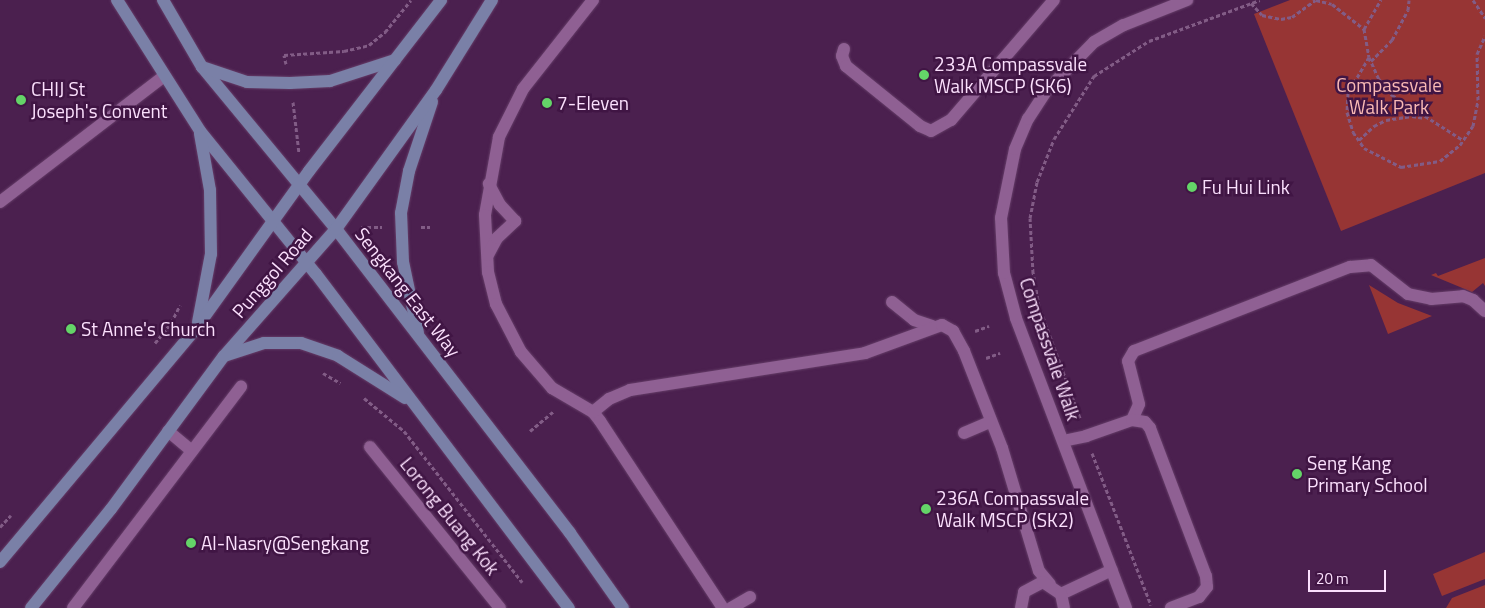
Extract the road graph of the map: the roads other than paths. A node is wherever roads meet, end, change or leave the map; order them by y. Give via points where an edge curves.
1 (117, 0) edge
2 (163, 0) edge
3 (441, 0) edge
4 (492, 0) edge
5 (593, 0) edge
6 (1054, 0) edge
7 (1187, 0) edge
8 (844, 49) dead end
9 (394, 60) junction
10 (202, 66) junction
11 (164, 76) junction
12 (436, 90) junction
13 (895, 90) dead end
14 (896, 107) junction
15 (200, 131) junction
16 (489, 183) junction
17 (299, 185) junction
18 (0, 202) edge
19 (274, 223) junction
20 (336, 229) junction
21 (487, 257) junction
22 (306, 262) junction
23 (892, 302) dead end
24 (1485, 312) edge
25 (932, 326) junction
26 (197, 327) junction
27 (419, 338) junction
28 (224, 356) junction
29 (241, 387) dead end
30 (411, 403) junction
31 (593, 412) junction
32 (1132, 420) junction
33 (990, 422) junction
34 (168, 431) junction
35 (964, 433) dead end
36 (1063, 441) junction
37 (370, 447) dead end
38 (192, 451) junction
39 (0, 562) edge
40 (1112, 570) junction
41 (1050, 584) junction
42 (1061, 594) junction
43 (750, 596) dead end
44 (31, 608) edge
45 (73, 608) edge
46 (500, 608) edge
47 (569, 608) edge
48 (622, 608) edge
49 (724, 608) edge
50 (731, 608) edge
51 (1021, 608) edge
52 (1064, 608) edge
53 (1126, 608) edge
54 (1171, 608) edge

1 - 11 main road
2 - 10 main road, Sengkang East Way
3 - 9 main road, Punggol Road
4 - 12 main road, Punggol Road
5 - 16 street via 514,105 499,137
6 - 14 street via 944,127 926,130
7 - 36 street, Compassvale Walk via 1124,25 1094,42 1047,90 1014,149 1001,218 1004,273 1016,318
8 - 14 street via 842,56 846,66
9 - 10 main road via 330,81 290,83 247,82
9 - 17 main road, Punggol Road
10 - 17 main road, Sengkang East Way
11 - 15 main road
11 - 18 street
12 - 20 main road, Punggol Road
12 - 27 main road via 409,171 402,213 403,262
13 - 14 street
15 - 19 main road
15 - 26 main road via 210,190 211,254
16 - 21 street via 485,215
16 - 21 street via 500,205 515,221 497,238
17 - 19 main road, Punggol Road
17 - 20 main road, Sengkang East Way
19 - 22 main road
19 - 26 main road, Punggol Road
20 - 22 main road, Punggol Road
20 - 27 main road, Sengkang East Way
21 - 31 street via 496,304 508,329 542,376 568,399
22 - 28 main road, Punggol Road
22 - 30 main road
23 - 25 street via 914,320
24 - 32 street via 1473,300 1463,296 1431,299 1408,294 1371,265 1350,267 1134,351 1128,361 1139,404
25 - 31 street via 865,353 630,390 609,399
25 - 33 street via 942,325 958,338
26 - 39 main road, Punggol Road
27 - 48 main road, Sengkang East Way via 570,533
28 - 30 main road via 264,343 301,343 338,356
28 - 34 main road, Punggol Road
29 - 38 street
30 - 47 main road
31 - 49 street
32 - 36 street
32 - 54 street via 1145,422 1150,428 1206,576 1207,587 1199,597
33 - 35 street
33 - 41 street via 1039,571
34 - 38 street
34 - 44 main road, Punggol Road
36 - 40 street, Compassvale Walk
37 - 46 street, Lorong Buang Kok
38 - 45 street
40 - 42 street
40 - 53 street, Compassvale Walk
41 - 42 street
41 - 51 street via 1043,582 1029,587 1021,599
42 - 52 street
43 - 50 street

